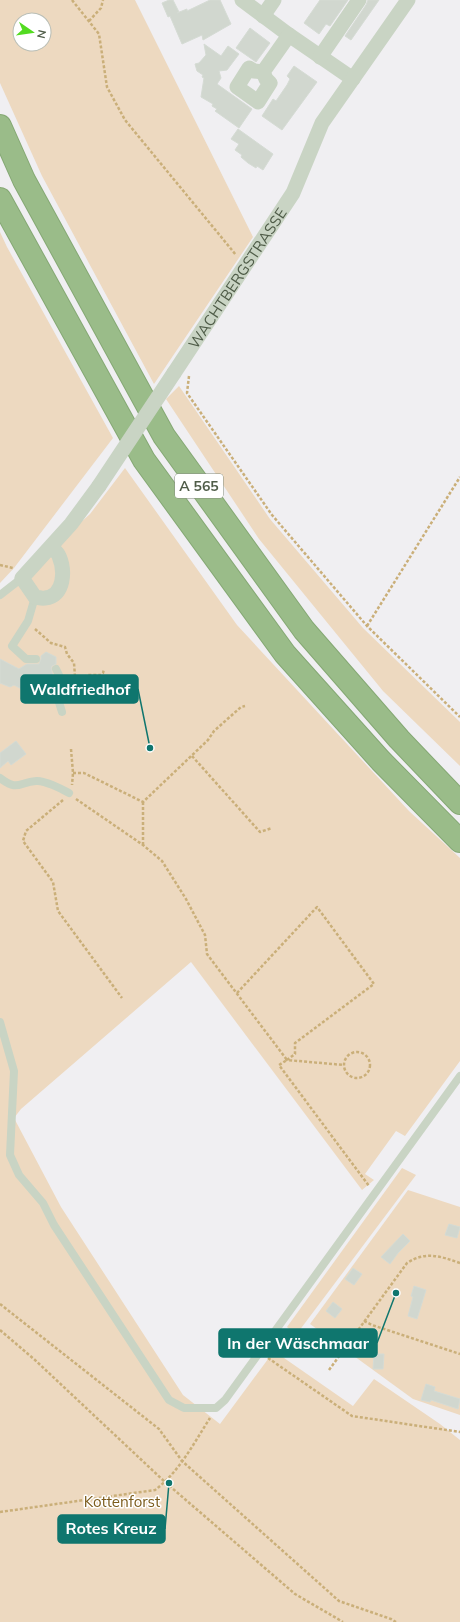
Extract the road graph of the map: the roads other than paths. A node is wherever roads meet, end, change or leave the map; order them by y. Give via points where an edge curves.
1 (242, 0) edge
2 (274, 0) edge
3 (359, 0) edge
4 (408, 0) edge
5 (263, 16) junction
6 (289, 35) junction
7 (320, 57) junction
8 (263, 72) dead end
9 (353, 79) junction
10 (0, 126) edge
11 (0, 200) edge
12 (51, 547) junction
13 (22, 578) junction
14 (0, 595) edge
15 (36, 597) junction
16 (36, 659) dead end
17 (56, 669) dead end
18 (62, 712) dead end
19 (0, 778) edge
20 (69, 793) road end
21 (460, 803) edge
22 (460, 841) edge
23 (0, 1022) edge
24 (460, 1076) edge

1 - 5 street
2 - 5 street
3 - 7 street
4 - 9 street, WACHTBERGSTRASSE
5 - 6 street
6 - 7 street
6 - 8 street
7 - 9 street
9 - 12 street, WACHTBERGSTRASSE, bridge via 322,123 294,193 99,486
10 - 21 highway, A 565 via 24,180 164,436 304,630 399,739
11 - 22 highway, A 565 via 144,460 285,654 381,761
12 - 13 street, WACHTBERGSTRASSE
12 - 15 street via 59,555 62,566 60,588 45,598
13 - 14 lane, WACHTBERGSTRASSE
13 - 15 street
15 - 16 lane via 28,621 12,646 26,659
17 - 18 lane via 58,699
19 - 20 lane via 18,786 41,781
23 - 24 lane via 14,1071 10,1155 19,1175 43,1203 54,1225 169,1400 184,1408 216,1408 225,1400

